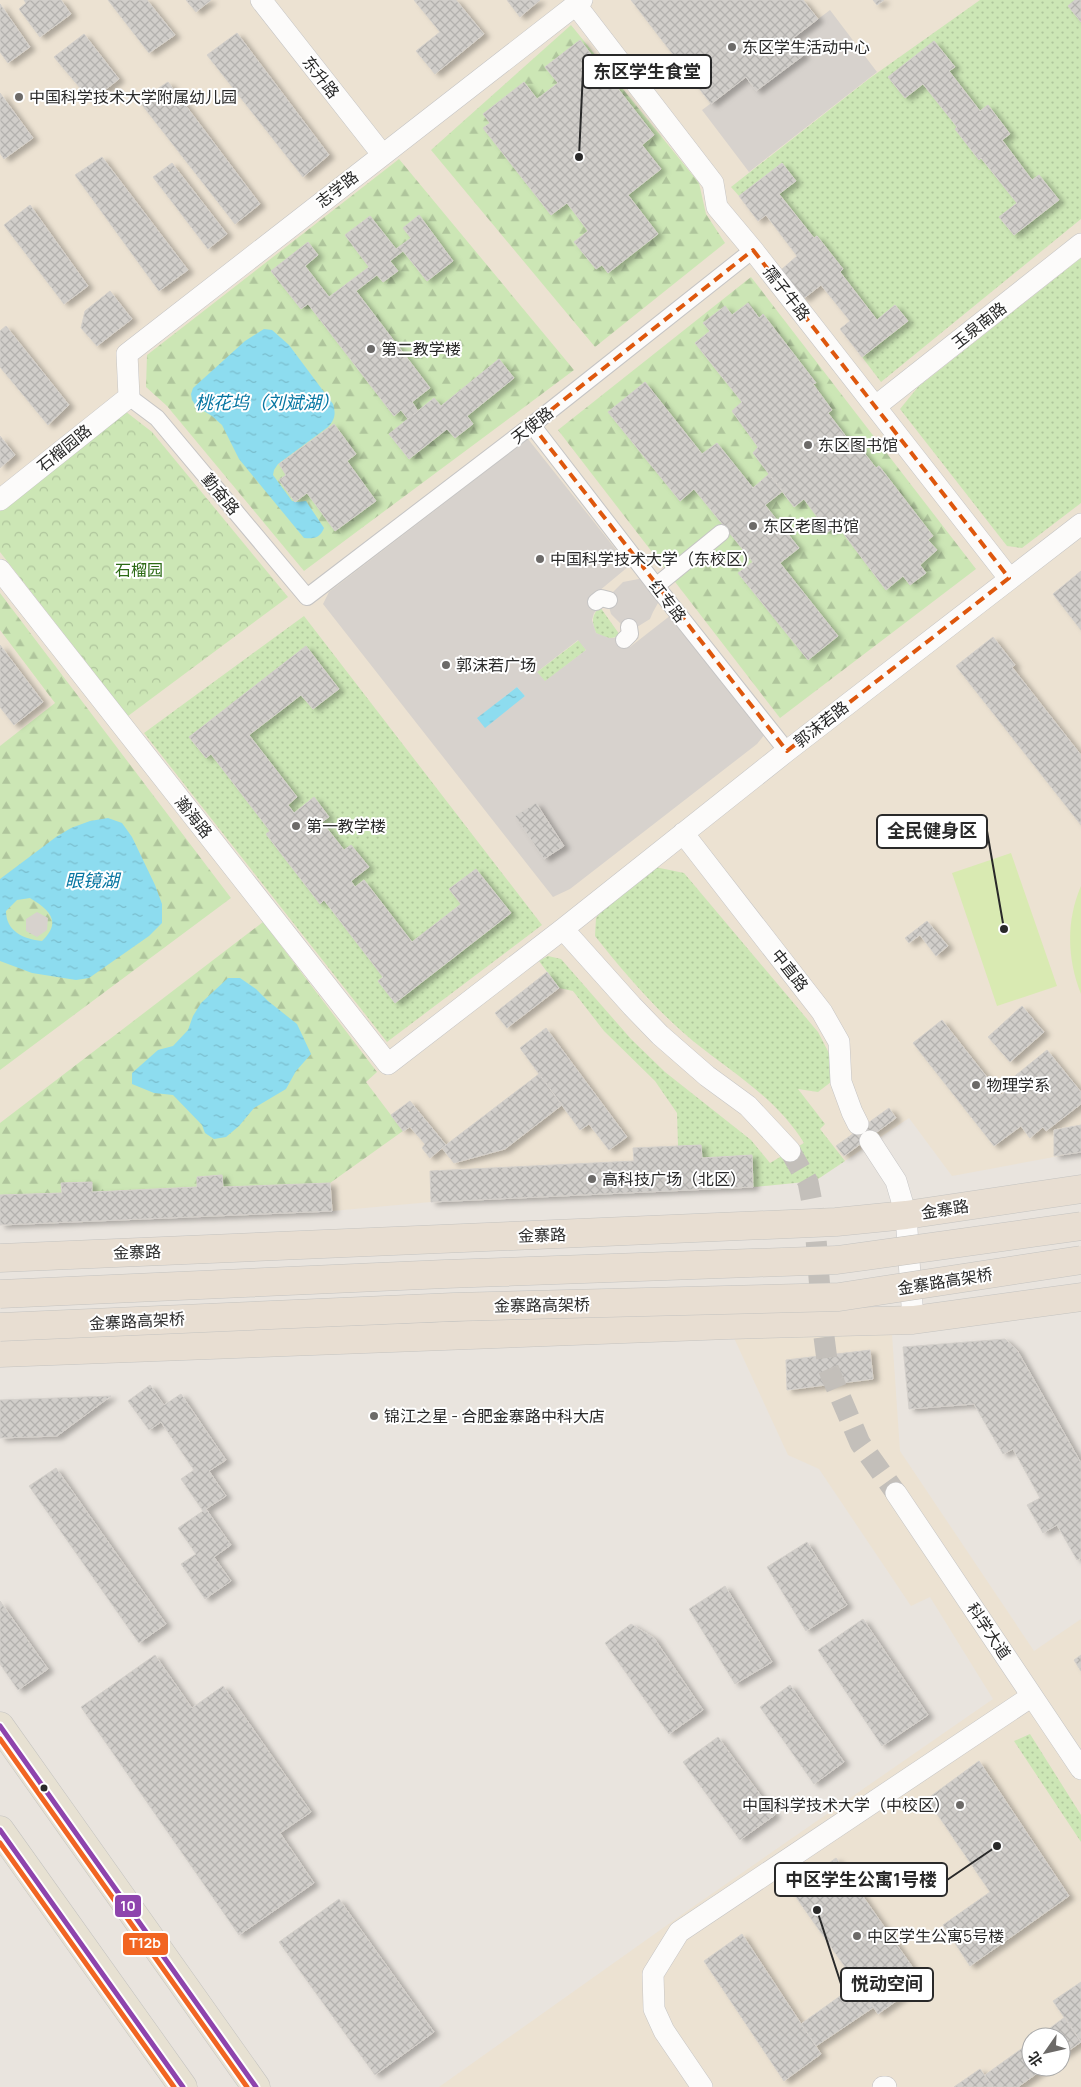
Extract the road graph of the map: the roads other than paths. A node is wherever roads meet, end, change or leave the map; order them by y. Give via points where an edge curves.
1 (261, 0) edge
2 (579, 2) edge
3 (382, 154) junction
4 (1081, 244) edge
5 (753, 250) junction
6 (129, 397) junction
7 (876, 406) junction
8 (532, 426) junction
9 (0, 500) edge
10 (1081, 524) edge
11 (721, 533) dead end
12 (0, 570) edge
13 (1009, 578) junction
14 (656, 586) junction
15 (307, 597) joint
16 (787, 751) junction
17 (683, 833) junction
18 (564, 929) junction
19 (388, 1064) joint
20 (790, 1151) tunnel mouth
21 (1081, 1189) edge
22 (906, 1215) junction
23 (1081, 1226) edge
24 (0, 1258) edge
25 (1081, 1260) edge
26 (0, 1294) edge
27 (1081, 1297) edge
28 (913, 1320) junction
29 (0, 1327) edge
30 (0, 1353) edge
31 (896, 1493) tunnel mouth
32 (1032, 1696) junction
33 (0, 1726) edge
34 (1081, 1769) edge
35 (0, 1830) edge
36 (182, 2087) edge
37 (256, 2087) edge
38 (702, 2087) edge

1 - 3 street, 东升路
2 - 3 street, 志学路
2 - 5 street, 孺子牛路 via 713,183 716,207
3 - 6 street, 志学路 via 127,354
4 - 7 street, 玉泉南路
5 - 7 street, 孺子牛路
5 - 8 street, 天使路
6 - 9 street, 石榴园路
6 - 15 street, 勤奋路 via 157,418
7 - 13 street, 孺子牛路
8 - 14 street, 红专路
8 - 15 street, 天使路
10 - 13 street, 郭沫若路
11 - 14 street
12 - 19 street, 瀚海路
13 - 16 street, 郭沫若路
14 - 16 street, 红专路
16 - 17 street, 郭沫若路
17 - 18 street, 郭沫若路
17 - 22 street, 中直路 via 822,1012 839,1042 842,1082 852,1112 896,1181
18 - 19 street, 郭沫若路
18 - 20 street via 660,1035 748,1106
21 - 22 highway, 金寨路
22 - 24 highway, 金寨路 via 773,1226
22 - 28 street, 中直路
23 - 26 highway, 金寨路高架桥, bridge via 837,1260
25 - 29 highway, 金寨路高架桥, bridge via 839,1297 454,1307
27 - 28 highway
28 - 30 highway
31 - 32 street, 科学大道
32 - 34 street, 科学大道
32 - 38 street via 678,1932 653,1974 654,2009 664,2031
33 - 37 main road
35 - 36 main road

